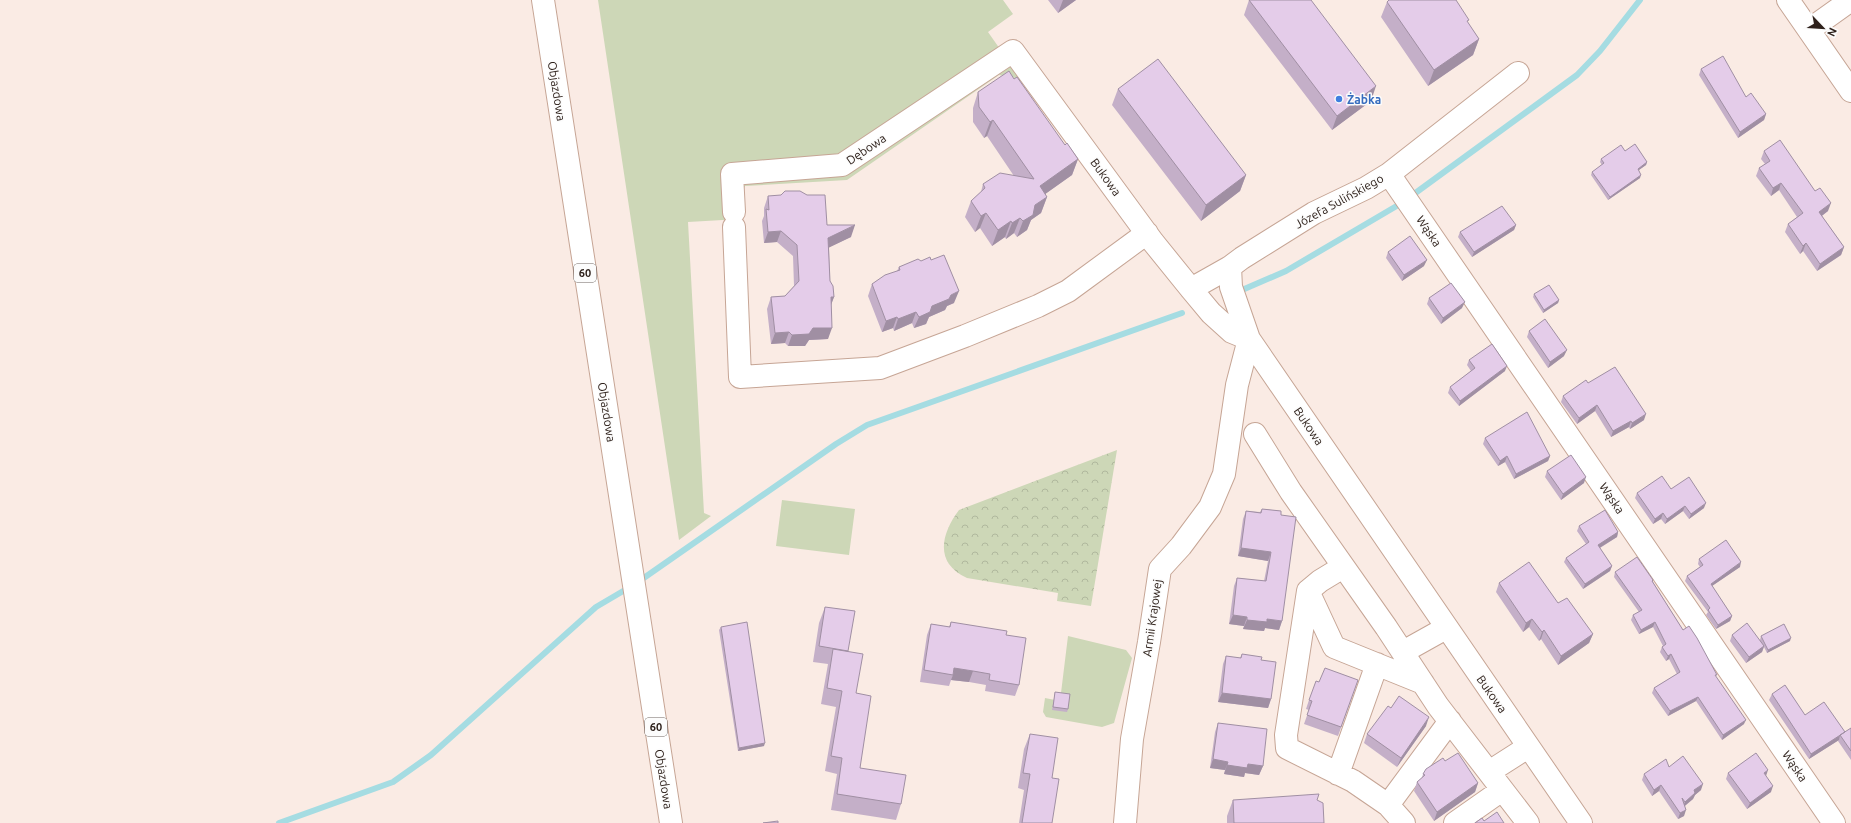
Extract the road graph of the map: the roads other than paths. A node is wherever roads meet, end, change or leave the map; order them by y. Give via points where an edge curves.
1 (543, 0) edge
2 (1788, 0) edge
3 (1851, 0) edge
4 (1809, 30) junction
5 (1014, 51) joint
6 (1518, 73) dead end
7 (1851, 91) edge
8 (1390, 174) junction
9 (1147, 233) junction
10 (1230, 267) junction
11 (1191, 289) junction
12 (1249, 339) junction
13 (1255, 434) dead end
14 (1343, 567) junction
15 (1308, 591) junction
16 (1446, 628) junction
17 (1403, 652) junction
18 (1377, 664) junction
19 (1423, 683) junction
20 (1450, 721) junction
21 (1528, 746) junction
22 (1489, 772) junction
23 (1338, 774) junction
24 (1502, 790) junction
25 (1388, 804) junction
26 (671, 823) edge
27 (1125, 823) edge
28 (1404, 823) edge
29 (1455, 823) edge
30 (1528, 823) edge
31 (1581, 823) edge
32 (1834, 823) edge

1 - 26 street, Objazdowa / 60
2 - 4 street
3 - 4 street
4 - 7 street
5 - 9 street, Bukowa
5 - 9 street, Dębowa via 842,165 732,174 740,377 880,368 965,336 1068,291
6 - 8 street, Józefa Sulińskiego
8 - 10 street, Józefa Sulińskiego via 1314,213
8 - 32 street, Wąska
9 - 11 street, Bukowa
10 - 11 street, Józefa Sulińskiego
10 - 12 street via 1231,287
11 - 12 street, Bukowa via 1211,313 1232,332
12 - 16 street, Bukowa
12 - 27 street, Armii Krajowej via 1237,385 1224,474 1210,507 1160,569 1132,739
13 - 14 street
14 - 15 street
14 - 17 street
15 - 18 street via 1334,647
15 - 23 street via 1286,735 1287,748
16 - 17 street
16 - 21 street, Bukowa
17 - 19 street
18 - 19 street
18 - 23 street
19 - 20 street
20 - 22 street
20 - 25 street
21 - 22 street
21 - 31 street, Bukowa
22 - 24 street
23 - 25 street
24 - 29 street
24 - 30 street
25 - 28 street

